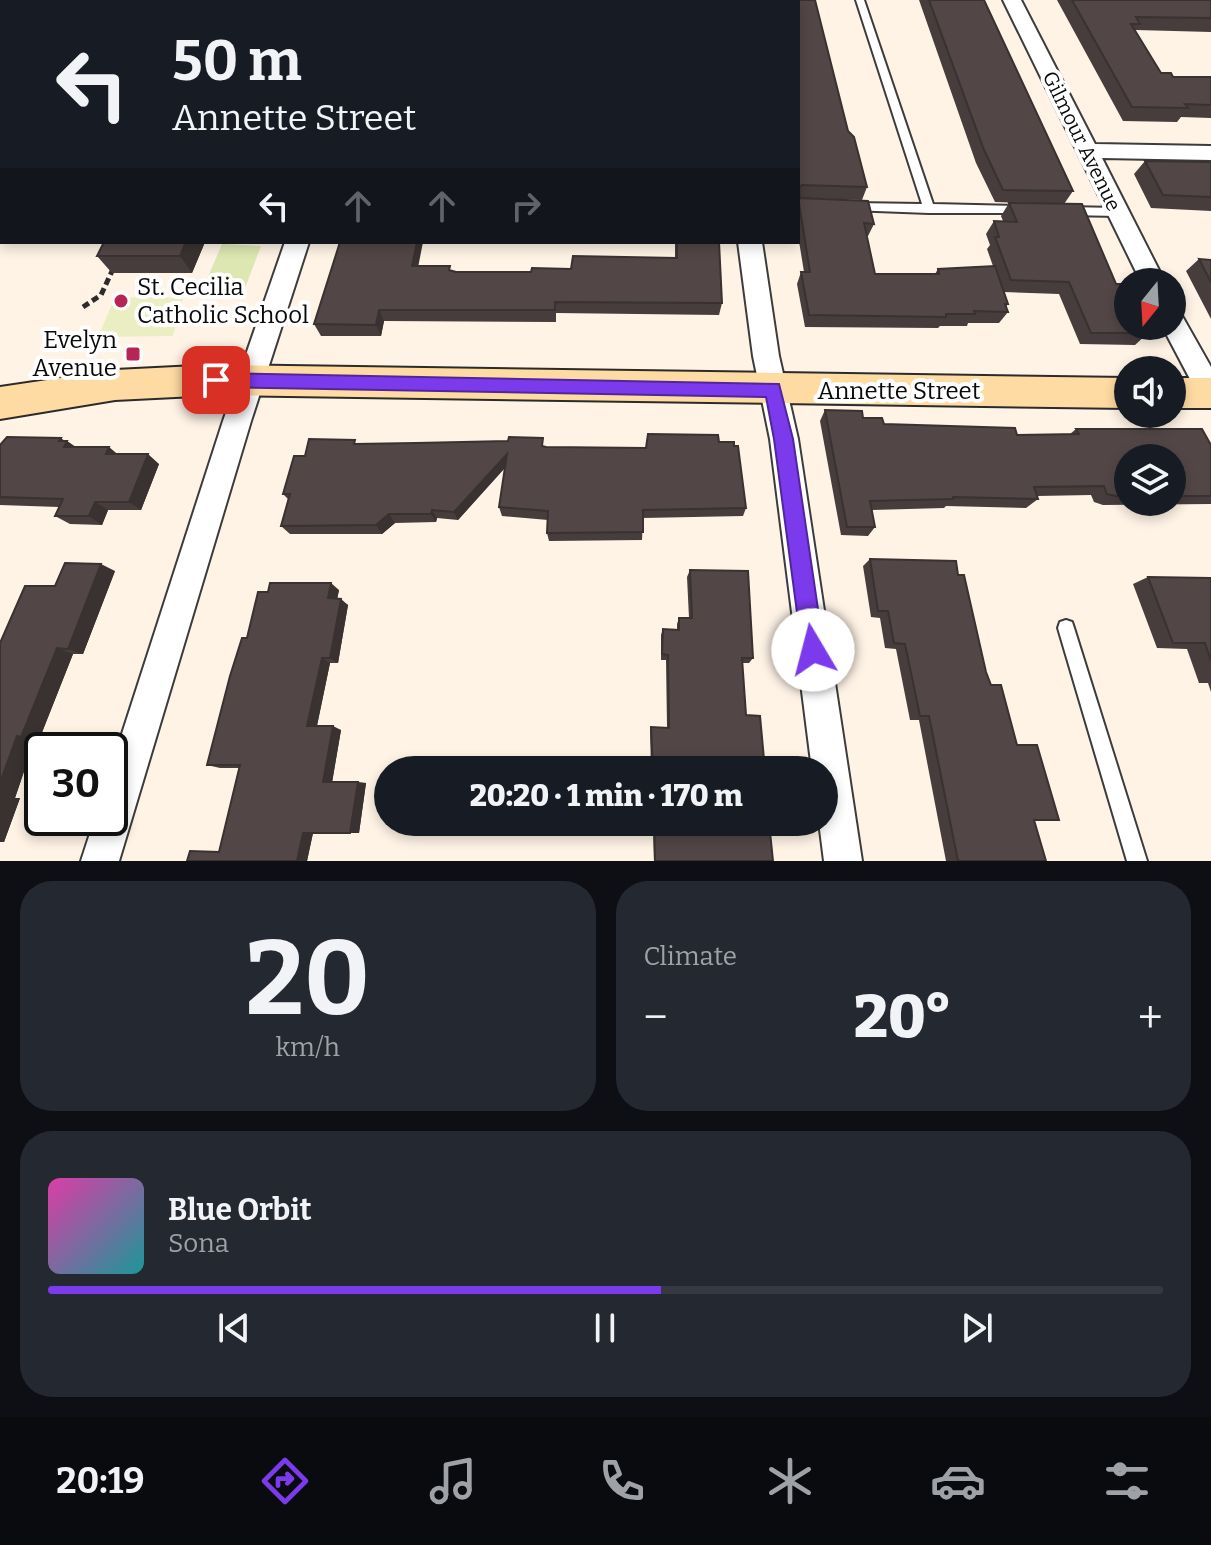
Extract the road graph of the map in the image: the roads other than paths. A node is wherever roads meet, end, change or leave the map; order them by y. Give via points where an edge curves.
1 (860, 0) edge
2 (1012, 0) edge
3 (1088, 151) junction
4 (1211, 153) edge
5 (842, 206) edge
6 (929, 209) junction
7 (1035, 210) edge
8 (1050, 211) edge
9 (1118, 212) junction
10 (296, 244) edge
11 (750, 244) edge
12 (1146, 268) edge
13 (1182, 340) edge
14 (253, 381) junction
15 (773, 390) junction
16 (1114, 393) edge
17 (1186, 393) edge
18 (1211, 393) edge
19 (0, 403) edge
20 (1066, 628) dead end
21 (100, 861) edge
22 (843, 861) edge
23 (1137, 861) edge

1 - 6 lane
2 - 3 street, Gilmour Avenue
3 - 4 street
3 - 9 street, Gilmour Avenue
5 - 6 lane
6 - 7 lane
8 - 9 lane
9 - 12 street, Gilmour Avenue
10 - 14 street
11 - 15 street
13 - 18 street
14 - 15 street, Annette Street
14 - 19 street, Annette Street via 115,385
14 - 21 street
15 - 16 street, Annette Street
15 - 22 street
17 - 18 street
20 - 23 lane

